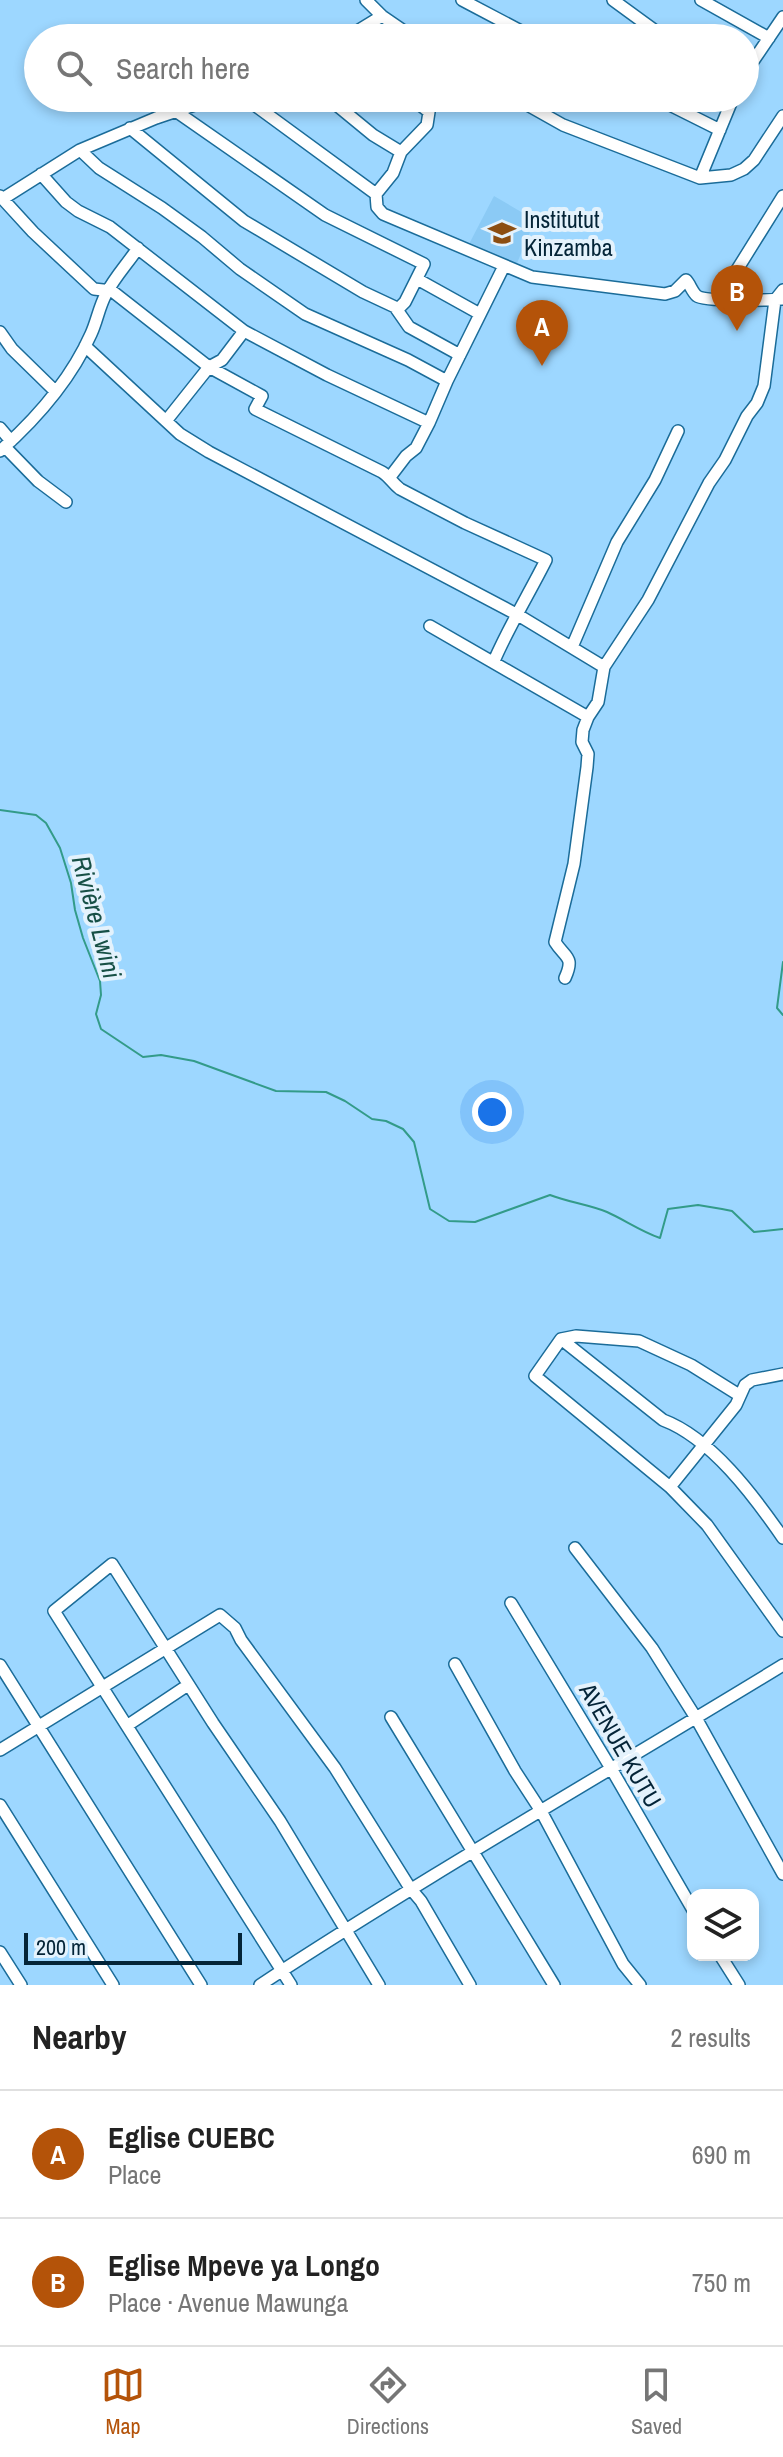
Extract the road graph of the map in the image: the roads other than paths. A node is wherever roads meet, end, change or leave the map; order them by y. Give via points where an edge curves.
1 (366, 0) edge
2 (462, 0) edge
3 (613, 0) edge
4 (701, 0) edge
5 (382, 16) junction
6 (783, 17) edge
7 (369, 24) edge
8 (394, 24) edge
9 (507, 24) edge
10 (646, 24) edge
11 (744, 24) edge
12 (759, 32) edge
13 (769, 38) junction
14 (759, 53) edge
15 (177, 112) joint
16 (264, 112) edge
17 (345, 112) edge
18 (429, 112) edge
19 (540, 112) edge
20 (684, 112) edge
21 (727, 112) edge
22 (783, 116) edge
23 (130, 128) junction
24 (720, 130) junction
25 (80, 150) junction
26 (401, 152) junction
27 (41, 174) junction
28 (700, 178) junction
29 (376, 194) junction
30 (783, 196) edge
31 (2, 197) edge
32 (138, 248) junction
33 (504, 266) junction
34 (417, 279) junction
35 (108, 290) junction
36 (780, 296) edge
37 (722, 299) junction
38 (398, 309) junction
39 (480, 314) junction
40 (244, 331) junction
41 (0, 332) edge
42 (85, 346) junction
43 (460, 355) junction
44 (209, 367) junction
45 (447, 381) junction
46 (55, 391) junction
47 (166, 421) junction
48 (429, 423) junction
49 (0, 428) edge
50 (678, 431) dead end
51 (5, 446) edge
52 (390, 477) junction
53 (66, 502) dead end
54 (518, 615) junction
55 (430, 626) dead end
56 (572, 647) junction
57 (494, 661) junction
58 (604, 667) junction
59 (588, 717) junction
60 (565, 978) dead end
61 (561, 1339) junction
62 (783, 1374) edge
63 (739, 1395) junction
64 (705, 1444) junction
65 (670, 1487) junction
66 (783, 1538) edge
67 (575, 1548) dead end
68 (511, 1603) dead end
69 (783, 1631) edge
70 (165, 1648) junction
71 (455, 1664) dead end
72 (0, 1665) edge
73 (783, 1665) edge
74 (188, 1685) junction
75 (102, 1688) junction
76 (391, 1717) dead end
77 (696, 1718) junction
78 (128, 1725) junction
79 (38, 1726) junction
80 (0, 1750) edge
81 (612, 1770) junction
82 (0, 1805) edge
83 (541, 1811) junction
84 (474, 1852) junction
85 (783, 1874) edge
86 (410, 1888) junction
87 (687, 1900) edge
88 (345, 1930) junction
89 (0, 1952) edge
90 (724, 1961) edge
91 (282, 1971) junction
92 (21, 1985) edge
93 (113, 1985) edge
94 (201, 1985) edge
95 (260, 1985) edge
96 (291, 1985) edge
97 (379, 1985) edge
98 (470, 1985) edge
99 (554, 1985) edge
100 (640, 1985) edge
101 (739, 1985) edge

1 - 5 street
2 - 9 street
3 - 10 street
4 - 11 street
5 - 7 street
5 - 8 street
6 - 13 street
12 - 13 street
13 - 14 street
15 - 23 street
15 - 34 street via 325,215 424,264
16 - 29 street
17 - 26 street
18 - 26 street via 427,125
19 - 28 street
20 - 24 street
21 - 24 street
22 - 28 street via 744,169
23 - 25 street
23 - 38 street via 259,231
24 - 28 street
25 - 27 street
25 - 45 street via 305,314
26 - 29 street
27 - 31 street
27 - 32 street via 66,202
29 - 33 street via 383,214
30 - 37 street
31 - 35 street via 94,289
32 - 35 street
32 - 40 street
33 - 37 street via 532,277 665,294 686,280 698,297
33 - 39 street
34 - 38 street
34 - 39 street
35 - 42 street
35 - 44 street
36 - 37 street
36 - 58 street via 757,403 648,600
38 - 43 street via 409,327
39 - 43 street
40 - 44 street via 222,360
40 - 48 street
41 - 46 street
42 - 46 street
42 - 47 street
43 - 45 street
44 - 47 street
44 - 52 street via 262,396 255,409 261,413
45 - 48 street
46 - 51 street
47 - 54 street via 209,452
48 - 52 street via 416,448
49 - 51 street
50 - 56 street via 617,542
51 - 53 street
52 - 54 street via 400,489 546,560
54 - 56 street
54 - 57 street
55 - 57 street
56 - 58 street
57 - 59 street
58 - 59 street via 598,702
59 - 60 street via 574,864 555,942 570,960
61 - 63 street via 639,1341
61 - 64 street via 663,1420
61 - 65 street via 535,1376
62 - 63 street via 752,1380
63 - 64 street
64 - 65 street
64 - 66 street
65 - 69 street via 707,1525
67 - 77 street via 652,1648
68 - 81 street, AVENUE KUTU
70 - 74 street
70 - 75 street
70 - 75 street via 112,1564 54,1611
70 - 86 street via 220,1615 235,1628 335,1768
71 - 83 street
72 - 79 street
73 - 77 street
74 - 78 street
74 - 88 street via 280,1821
75 - 78 street
75 - 79 street
76 - 84 street
77 - 81 street
77 - 85 street
78 - 91 street
79 - 80 street
79 - 94 street
81 - 83 street
81 - 87 street, AVENUE KUTU
82 - 93 street
83 - 84 street
83 - 100 street via 623,1964
84 - 86 street
84 - 99 street
86 - 88 street
86 - 98 street
88 - 91 street
88 - 97 street
89 - 92 street
90 - 101 street
91 - 95 street
91 - 96 street

